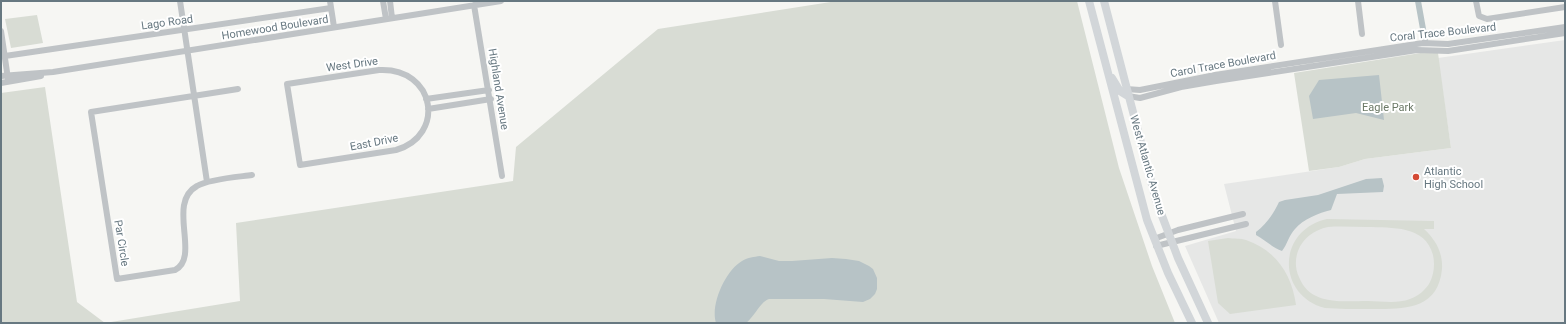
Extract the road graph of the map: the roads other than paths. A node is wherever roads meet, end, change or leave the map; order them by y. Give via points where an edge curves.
1 (180, 1) edge
2 (383, 1) edge
3 (390, 1) edge
4 (501, 1) edge
5 (1089, 1) edge
6 (1104, 1) edge
7 (1275, 1) edge
8 (1358, 1) edge
9 (1476, 1) edge
10 (331, 4) edge
11 (474, 5) junction
12 (1565, 7) edge
13 (389, 19) junction
14 (1565, 26) edge
15 (334, 27) junction
16 (183, 30) junction
17 (1, 31) edge
18 (1565, 33) edge
19 (1362, 34) dead end
20 (1281, 45) dead end
21 (187, 51) junction
22 (5, 56) junction
23 (1324, 62) junction
24 (53, 72) junction
25 (1108, 73) junction
26 (8, 75) junction
27 (1, 76) edge
28 (9, 82) junction
29 (1, 83) edge
30 (238, 89) dead end
31 (489, 90) junction
32 (1127, 92) junction
33 (193, 96) junction
34 (491, 100) junction
35 (427, 104) junction
36 (300, 165) joint
37 (252, 175) dead end
38 (502, 176) dead end
39 (207, 182) junction
40 (1243, 214) dead end
41 (1246, 224) dead end
42 (1168, 234) junction
43 (1155, 242) junction
44 (1172, 242) junction
45 (1192, 323) edge
46 (1208, 323) edge

1 - 16 street
2 - 13 street
3 - 13 street
4 - 11 street, Homewood Boulevard
5 - 25 main road, West Atlantic Avenue
6 - 32 main road, West Atlantic Avenue
7 - 20 street
8 - 19 street
9 - 12 street via 1479,16 1487,19
10 - 15 street
10 - 16 street, Lago Road
11 - 13 street, Homewood Boulevard
11 - 31 street, Highland Avenue
13 - 15 street, Homewood Boulevard
14 - 23 street, Coral Trace Boulevard via 1448,44 1423,43
15 - 21 street, Homewood Boulevard
16 - 21 street
16 - 22 street, Lago Road
17 - 22 street
18 - 23 street, Coral Trace Boulevard via 1448,51 1418,50
21 - 24 street, Homewood Boulevard
21 - 33 street
22 - 26 street
23 - 32 street, Carol Trace Boulevard via 1216,80 1140,98
24 - 26 street, Homewood Boulevard
24 - 28 street, Homewood Boulevard
25 - 32 main road via 1120,91
25 - 43 main road, West Atlantic Avenue via 1145,214
26 - 27 street, Homewood Boulevard
26 - 28 street
28 - 29 street, Homewood Boulevard
30 - 33 street
31 - 34 street, Highland Avenue
31 - 35 street
32 - 42 main road, West Atlantic Avenue via 1156,200
33 - 39 street
33 - 39 street, Par Circle via 91,112 117,279 175,270 182,265 185,256 184,203 190,190
34 - 35 street
34 - 38 street, Highland Avenue
35 - 36 street, East Drive via 426,123 421,133 405,147
35 - 36 street, West Drive via 422,90 414,80 403,73 390,70 287,84
37 - 39 street
40 - 42 street
41 - 44 street
42 - 43 street
42 - 44 main road, West Atlantic Avenue
43 - 44 street
43 - 45 main road, West Atlantic Avenue
44 - 46 main road, West Atlantic Avenue

